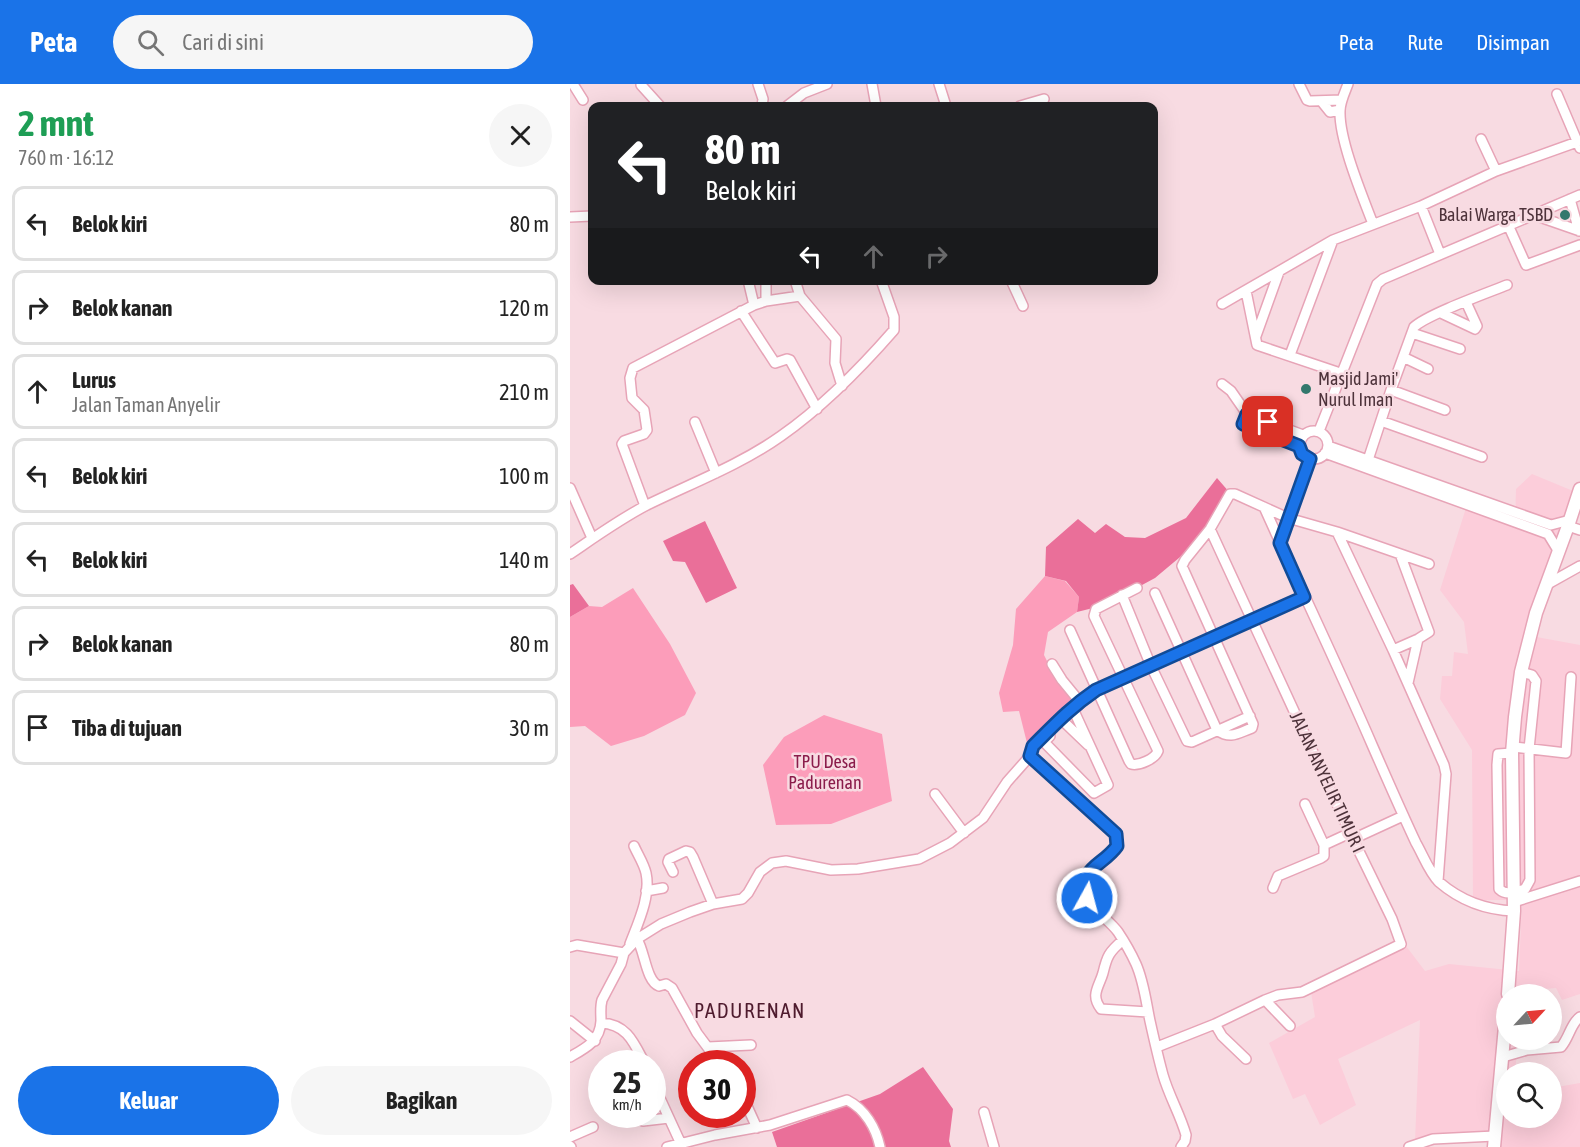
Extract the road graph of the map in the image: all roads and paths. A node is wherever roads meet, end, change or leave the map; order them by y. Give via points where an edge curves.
1 (573, 84) edge
2 (758, 84) edge
3 (827, 84) edge
4 (872, 84) edge
5 (939, 84) edge
6 (1299, 84) edge
7 (1348, 84) edge
8 (641, 85) edge
9 (1557, 94) dead end
10 (1044, 99) dead end
11 (583, 100) dead end
12 (1342, 100) junction
13 (656, 102) edge
14 (763, 102) edge
15 (792, 102) edge
16 (875, 102) edge
17 (945, 102) edge
18 (1034, 102) edge
19 (1322, 102) junction
20 (1340, 110) junction
21 (1481, 139) dead end
22 (1579, 144) edge
23 (1496, 171) junction
24 (1580, 195) edge
25 (1570, 199) junction
26 (1421, 206) junction
27 (1534, 215) junction
28 (588, 216) edge
29 (570, 217) edge
30 (1373, 224) junction
31 (1509, 226) junction
32 (1580, 231) edge
33 (1333, 240) junction
34 (1580, 244) edge
35 (1440, 254) junction
36 (1279, 272) junction
37 (749, 285) edge
38 (766, 285) edge
39 (797, 285) edge
40 (882, 285) edge
41 (1013, 285) edge
42 (1507, 285) dead end
43 (1246, 291) junction
44 (800, 296) junction
45 (766, 301) junction
46 (1466, 302) junction
47 (1222, 304) dead end
48 (754, 305) junction
49 (1023, 306) dead end
50 (741, 311) junction
51 (1441, 313) junction
52 (1412, 333) junction
53 (1255, 338) junction
54 (1460, 350) dead end
55 (1290, 354) junction
56 (1403, 357) junction
57 (1428, 369) dead end
58 (1342, 374) junction
59 (1222, 384) dead end
60 (842, 386) junction
61 (1391, 390) junction
62 (817, 409) junction
63 (1445, 410) dead end
64 (1247, 414) junction
65 (1381, 421) junction
66 (695, 422) dead end
67 (1319, 431) junction
68 (1303, 435) junction
69 (1299, 446) junction
70 (1327, 450) junction
71 (1482, 458) dead end
72 (1310, 459) junction
73 (1368, 460) junction
74 (716, 473) junction
75 (570, 488) edge
76 (1580, 490) edge
77 (645, 506) junction
78 (1264, 507) junction
79 (1288, 518) junction
80 (1573, 526) edge
81 (1210, 529) junction
82 (1549, 529) junction
83 (1336, 532) junction
84 (592, 538) junction
85 (1280, 543) junction
86 (1559, 552) junction
87 (570, 554) edge
88 (1400, 554) junction
89 (1429, 564) dead end
90 (1580, 566) edge
91 (1546, 585) junction
92 (1137, 588) dead end
93 (1155, 593) dead end
94 (1122, 595) junction
95 (1304, 597) junction
96 (1252, 620) junction
97 (1070, 630) dead end
98 (1213, 638) junction
99 (1418, 639) junction
100 (1393, 650) junction
101 (1182, 651) junction
102 (1052, 664) dead end
103 (1151, 666) junction
104 (1521, 672) junction
105 (1570, 677) dead end
106 (1123, 678) junction
107 (1408, 683) junction
108 (1096, 690) junction
109 (1077, 706) junction
110 (1580, 712) edge
111 (1570, 715) junction
112 (1064, 722) junction
113 (1217, 730) junction
114 (1092, 749) junction
115 (1529, 749) junction
116 (1513, 750) junction
117 (1030, 756) junction
118 (935, 794) dead end
119 (1305, 804) dead end
120 (1403, 816) junction
121 (964, 832) junction
122 (1352, 836) junction
123 (1324, 845) junction
124 (634, 846) dead end
125 (673, 872) dead end
126 (1438, 881) junction
127 (1580, 882) edge
128 (663, 888) dead end
129 (1273, 888) dead end
130 (646, 891) junction
131 (1514, 902) junction
132 (713, 904) junction
133 (637, 939) junction
134 (1123, 940) junction
135 (570, 947) edge
136 (626, 949) junction
137 (1509, 984) edge
138 (1265, 1000) junction
139 (1149, 1012) junction
140 (1580, 1017) edge
141 (570, 1021) edge
142 (601, 1023) junction
143 (1215, 1024) junction
144 (1290, 1026) dead end
145 (595, 1041) junction
146 (751, 1045) dead end
147 (708, 1047) junction
148 (1157, 1047) junction
149 (637, 1050) edge
150 (710, 1050) edge
151 (1504, 1050) edge
152 (570, 1057) edge
153 (1503, 1057) junction
154 (1246, 1059) dead end
155 (666, 1111) edge
156 (984, 1112) dead end
157 (666, 1118) edge
158 (669, 1118) junction
159 (591, 1128) edge
160 (757, 1128) joint
161 (570, 1137) edge
162 (1495, 1142) edge
163 (681, 1144) junction
164 (667, 1147) edge
165 (880, 1147) edge
166 (994, 1147) edge
167 (1181, 1147) edge
168 (1409, 1147) edge

1 - 11 street
2 - 14 street
3 - 15 street
4 - 16 street
5 - 17 street
6 - 19 street via 1307,100
7 - 12 street
8 - 13 street
9 - 22 street
10 - 18 street
12 - 19 street
12 - 20 street
19 - 20 street via 1330,112
20 - 30 street via 1347,146
21 - 23 street
22 - 23 street
23 - 26 street
24 - 25 street
25 - 27 street
25 - 32 street
26 - 30 street
26 - 35 street
27 - 31 street
27 - 32 street
28 - 29 street
30 - 33 street
31 - 34 street via 1526,265
31 - 35 street
33 - 36 street
33 - 55 street
35 - 58 street via 1377,284
36 - 43 street
36 - 53 street
37 - 48 street
38 - 45 street
39 - 44 street
40 - 60 street via 894,317 894,330
41 - 49 street
42 - 46 street via 1499,293
43 - 47 street
43 - 53 street
44 - 45 street
44 - 60 street via 836,339 835,363
45 - 48 street
46 - 51 street
46 - 51 street via 1475,329
48 - 50 street
50 - 62 street via 775,363 790,360
50 - 77 street via 638,364 630,373 632,398 644,410 647,430 622,444
51 - 52 street via 1419,323
52 - 54 street
52 - 56 street
53 - 55 street via 1257,345
55 - 58 street
56 - 57 street
56 - 61 street
58 - 67 street
59 - 64 street
60 - 62 street
61 - 63 street
61 - 65 street
62 - 74 street via 780,437
64 - 68 street
64 - 69 street via 1243,425
65 - 71 street
65 - 73 street
66 - 74 street
67 - 68 street
67 - 70 street via 1326,437
68 - 69 street
69 - 72 street
70 - 72 street via 1318,459
70 - 73 street
70 - 82 street
72 - 79 street
73 - 82 street
74 - 77 street
75 - 84 street
76 - 80 main road
77 - 84 street
78 - 79 street
78 - 81 street via 1232,493
78 - 85 street
79 - 83 street
79 - 85 street
80 - 82 street
80 - 86 main road
81 - 96 street, JALAN ANYELIR TIMUR I
81 - 98 street via 1182,566
82 - 86 street
83 - 88 street
83 - 100 street
84 - 87 street
85 - 95 street
86 - 91 main road
88 - 89 street
88 - 99 street via 1429,627 1428,634
90 - 91 street
91 - 104 main road
92 - 94 street
93 - 101 street
94 - 103 street
94 - 106 street via 1094,613
95 - 96 street
95 - 120 street
96 - 98 street
96 - 122 street, JALAN ANYELIR TIMUR I
97 - 108 street
98 - 101 street
98 - 113 street via 1252,721 1230,736
99 - 100 street
99 - 107 street
100 - 107 street
101 - 103 street
101 - 113 street
102 - 109 street
103 - 106 street
103 - 113 street via 1187,741
104 - 115 street via 1532,675 1536,681
104 - 116 main road
105 - 111 street
106 - 108 street
106 - 108 street via 1158,751 1137,765 1131,764
107 - 126 street via 1446,774
108 - 109 street
109 - 112 street
109 - 114 street
109 - 117 street via 1068,710 1033,746
110 - 111 street
111 - 115 street via 1566,753
112 - 114 street
112 - 114 street via 1044,742 1096,793 1108,784
115 - 116 street
115 - 131 street via 1530,880
116 - 131 main road
117 - 121 street via 983,818
117 - 134 street via 1116,834 1117,846 1087,875 1084,888 1087,898
118 - 121 street
119 - 123 street
120 - 122 street
120 - 126 street
121 - 132 street via 919,859 858,869 831,870 797,861 776,862 763,869 742,899
122 - 123 street
122 - 138 street, JALAN ANYELIR TIMUR I via 1401,944 1302,992
123 - 129 street via 1324,856 1280,875
124 - 130 street via 646,874
125 - 132 street via 669,859 690,852
126 - 131 street via 1478,905
127 - 131 street
128 - 130 street
130 - 136 street
131 - 137 main road
132 - 133 street via 661,924
133 - 136 street
133 - 147 street via 652,980 672,988
134 - 139 street via 1136,964
134 - 139 street via 1105,960 1095,990 1096,1000 1101,1010
135 - 136 street
136 - 142 street via 602,1000
138 - 143 street
138 - 144 street
139 - 148 street
140 - 153 street via 1561,1047
141 - 145 street
142 - 145 street
142 - 149 street via 620,1027
143 - 148 street
143 - 154 street
145 - 152 street
146 - 147 street
147 - 150 street
148 - 167 street via 1163,1075 1186,1135
151 - 153 main road
153 - 162 main road
155 - 158 street
156 - 166 street
157 - 158 street
158 - 163 street
159 - 161 street
160 - 163 street
160 - 165 street via 847,1100 867,1117
162 - 168 street via 1433,1139
163 - 164 street

